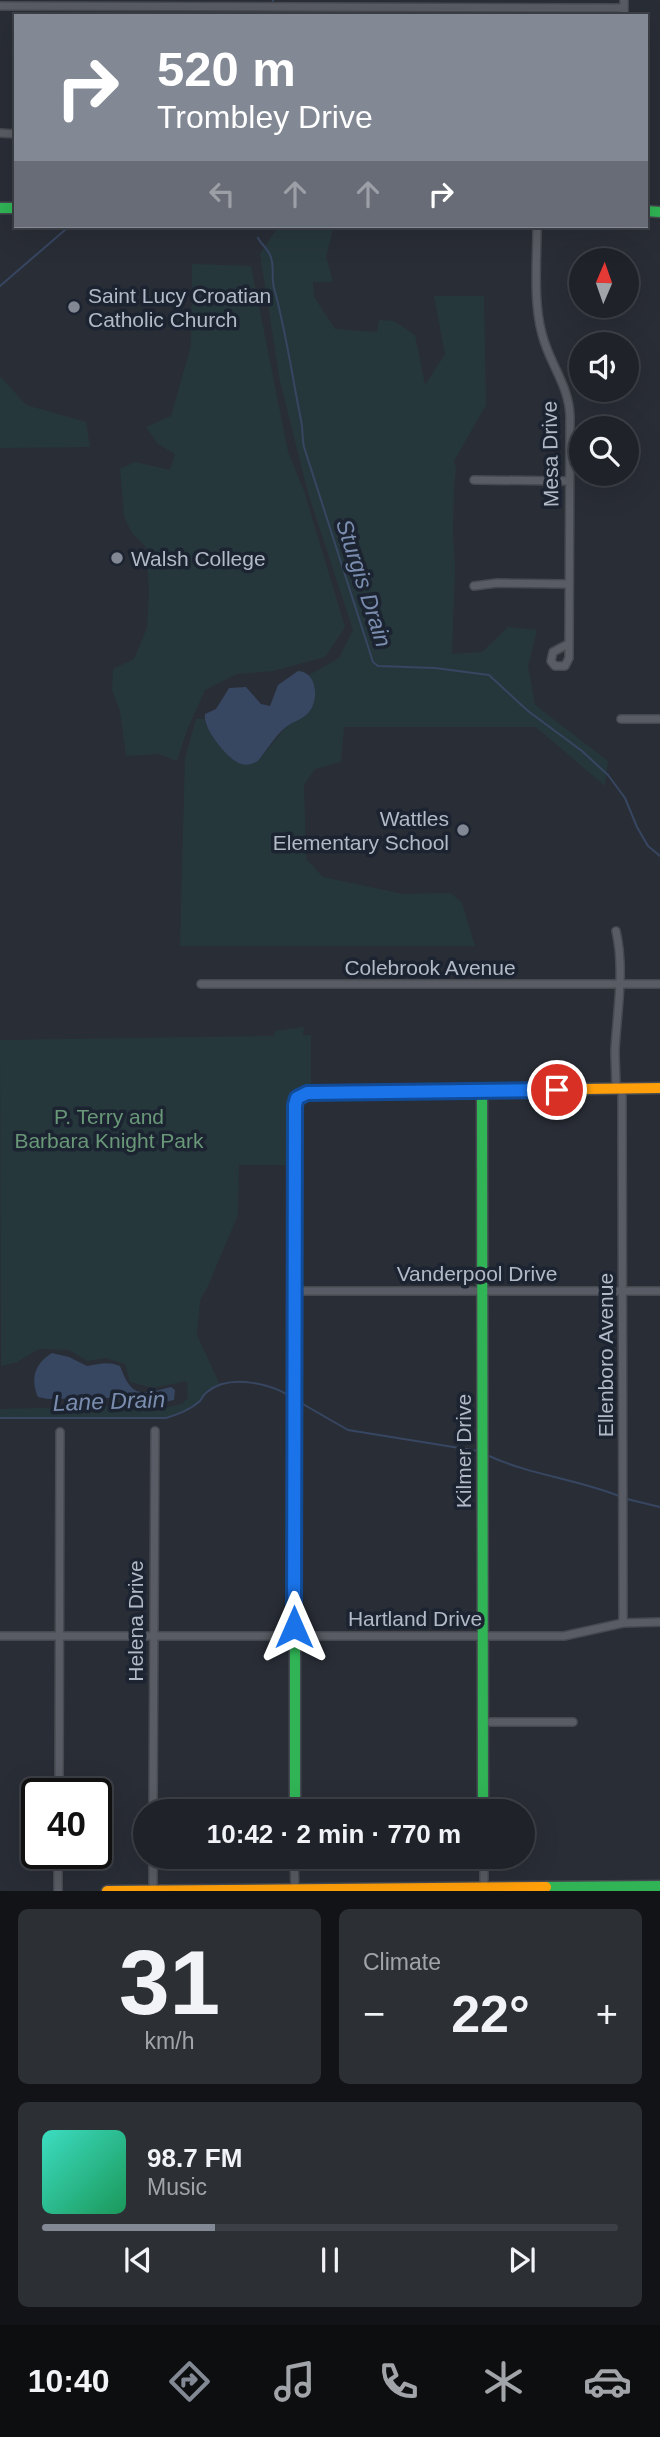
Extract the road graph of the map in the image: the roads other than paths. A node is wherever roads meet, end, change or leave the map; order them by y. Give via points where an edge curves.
1 (0, 6) edge
2 (624, 8) edge
3 (537, 228) edge
4 (569, 416) edge
5 (474, 480) dead end
6 (569, 481) joint
7 (568, 584) junction
8 (474, 586) dead end
9 (568, 644) dead end
10 (621, 719) dead end
11 (660, 719) edge
12 (616, 931) dead end
13 (201, 984) dead end
14 (620, 984) junction
15 (660, 984) edge
16 (619, 1088) junction
17 (660, 1088) edge
18 (482, 1091) junction
19 (482, 1290) junction
20 (293, 1291) junction
21 (622, 1291) junction
22 (660, 1291) edge
23 (155, 1431) dead end
24 (60, 1432) dead end
25 (660, 1622) edge
26 (623, 1623) junction
27 (152, 1635) junction
28 (294, 1635) junction
29 (483, 1635) junction
30 (0, 1636) edge
31 (60, 1636) junction
32 (573, 1721) dead end
33 (482, 1722) junction
34 (59, 1778) edge
35 (153, 1799) edge
36 (295, 1799) edge
37 (483, 1799) edge
38 (58, 1869) edge
39 (153, 1869) edge
40 (294, 1869) edge
41 (484, 1869) edge
42 (484, 1887) junction
43 (597, 1889) edge
44 (660, 1889) edge
45 (367, 1890) edge
46 (58, 1891) edge
47 (107, 1891) edge
48 (153, 1891) edge
49 (295, 1891) edge

1 - 2 street
3 - 4 street, Mesa Drive via 538,316 545,346 561,376
5 - 6 street
6 - 7 street, Mesa Drive
7 - 8 street
7 - 9 street, Mesa Drive
10 - 11 street
12 - 14 street, Ellenboro Avenue
13 - 14 street, Colebrook Avenue
14 - 15 street, Colebrook Avenue
14 - 16 street, Ellenboro Avenue via 615,1049
16 - 17 street
16 - 18 street
16 - 21 street, Ellenboro Avenue
18 - 19 street, Kilmer Drive
18 - 20 street via 299,1096 295,1105
19 - 20 street, Vanderpool Drive
19 - 21 street, Vanderpool Drive
19 - 29 street, Kilmer Drive
20 - 28 street
21 - 22 street, Vanderpool Drive
21 - 26 street, Ellenboro Avenue
23 - 27 street, Helena Drive
24 - 31 street
25 - 26 street, Hartland Drive
26 - 29 street, Hartland Drive via 575,1635
27 - 28 street, Hartland Drive
27 - 31 street, Hartland Drive
27 - 35 street, Helena Drive
28 - 29 street, Hartland Drive
28 - 36 street
29 - 33 street, Kilmer Drive
30 - 31 street, Hartland Drive
31 - 34 street
32 - 33 street
33 - 37 street, Kilmer Drive
38 - 46 street
39 - 48 street
40 - 49 street
41 - 42 street
42 - 43 street
42 - 45 street
43 - 44 street
45 - 49 street
47 - 48 street
48 - 49 street

